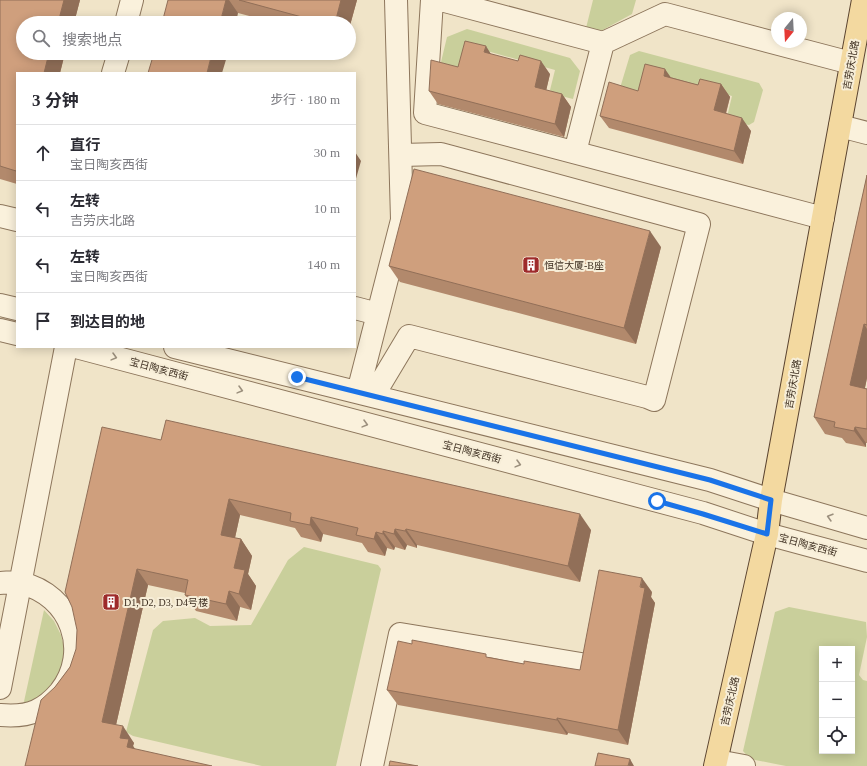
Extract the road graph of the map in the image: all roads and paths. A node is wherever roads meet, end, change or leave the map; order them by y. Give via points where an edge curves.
1 (132, 0) edge
2 (396, 0) edge
3 (432, 0) edge
4 (441, 0) edge
5 (863, 0) edge
6 (662, 7) edge
7 (128, 16) edge
8 (603, 43) junction
9 (116, 60) edge
10 (851, 63) junction
11 (113, 72) edge
12 (840, 126) junction
13 (867, 133) edge
14 (575, 152) junction
15 (401, 155) junction
16 (0, 216) edge
17 (823, 218) junction
18 (16, 220) edge
19 (0, 305) edge
20 (356, 308) edge
21 (16, 309) edge
22 (378, 314) junction
23 (0, 330) edge
24 (16, 334) edge
25 (66, 348) edge
26 (80, 348) edge
27 (179, 348) edge
28 (365, 394) junction
29 (771, 500) junction
30 (867, 528) edge
31 (767, 534) junction
32 (867, 561) edge
33 (10, 583) edge
34 (581, 664) edge
35 (0, 688) edge
36 (0, 715) edge
37 (716, 763) edge
38 (372, 766) edge
39 (744, 766) edge

1 - 7 street
2 - 15 street
3 - 14 street via 425,113
4 - 8 street
5 - 10 main road, 吉劳庆北路
6 - 8 street
6 - 10 street
8 - 14 street
9 - 11 street
10 - 12 main road, 吉劳庆北路
12 - 13 street
12 - 17 main road, 吉劳庆北路
14 - 17 street
15 - 22 street via 402,220
15 - 28 street via 441,154 699,224 654,400 409,336
16 - 18 street
17 - 29 main road, 吉劳庆北路
19 - 21 street
20 - 22 street
22 - 28 street
23 - 24 street
25 - 33 street
26 -> 31 street, 宝日陶亥西街 via 703,514
27 - 28 street
28 - 29 street via 710,480
30 -> 29 street
29 - 31 main road, 吉劳庆北路
31 - 32 street, 宝日陶亥西街
31 - 37 main road, 吉劳庆北路
33 - 35 street
33 - 36 street via 40,590 58,603 70,620 75,641 75,662 67,682 54,699 37,711 16,716
34 - 38 street via 400,634
37 - 39 street

